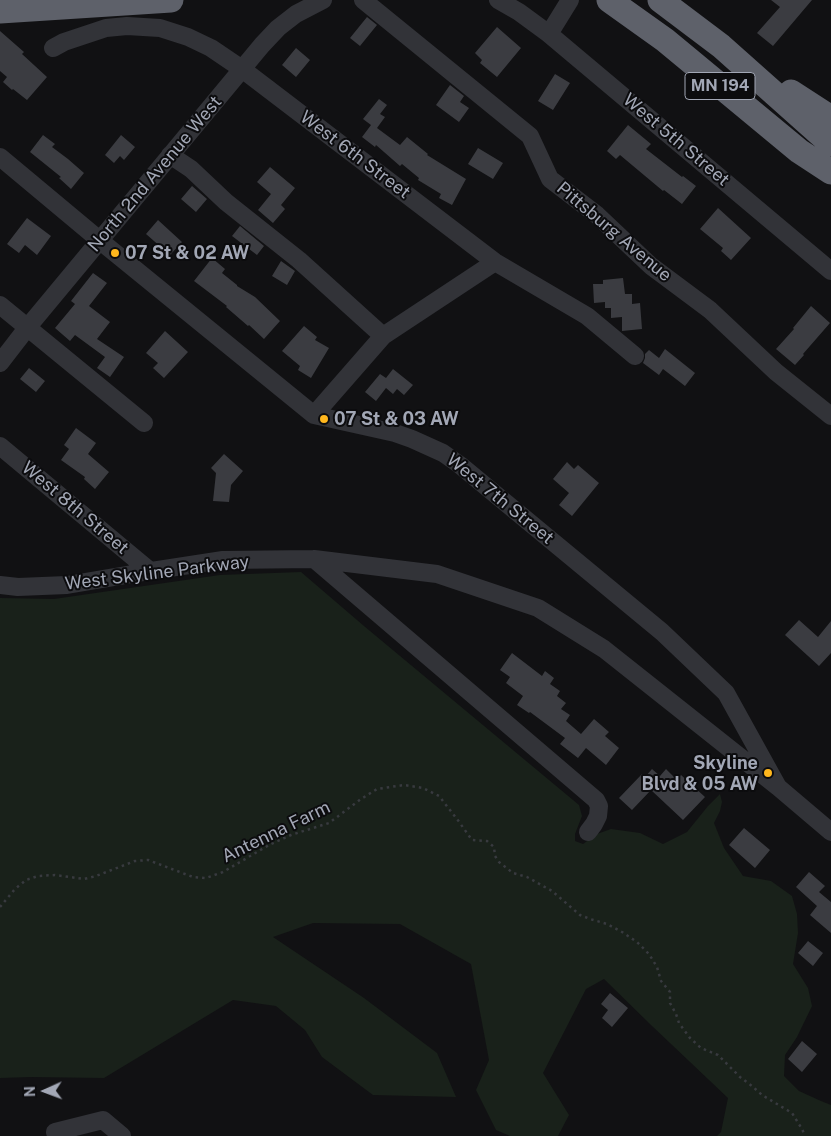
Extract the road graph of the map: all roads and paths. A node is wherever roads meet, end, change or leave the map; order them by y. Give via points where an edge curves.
1 (171, 0) edge
2 (323, 0) edge
3 (363, 0) edge
4 (498, 0) edge
5 (570, 0) edge
6 (609, 0) edge
7 (660, 0) edge
8 (0, 10) edge
9 (549, 34) junction
10 (721, 46) junction
11 (53, 48) dead end
12 (242, 68) junction
13 (831, 118) edge
14 (831, 144) edge
15 (170, 155) junction
16 (0, 157) edge
17 (829, 170) edge
18 (100, 240) junction
19 (495, 262) junction
20 (831, 271) edge
21 (0, 305) edge
22 (27, 328) junction
23 (383, 336) junction
24 (635, 356) dead end
25 (0, 363) edge
26 (314, 415) junction
27 (831, 416) edge
28 (144, 423) dead end
29 (0, 446) edge
30 (314, 559) junction
31 (150, 571) junction
32 (0, 585) edge
33 (778, 787) junction
34 (588, 832) dead end
35 (831, 832) edge
36 (0, 907) edge
37 (55, 1132) dead end
38 (122, 1136) edge
39 (805, 1136) edge

1 - 8 highway
2 - 12 street, North 2nd Avenue West via 278,28
3 - 27 street, Pittsburg Avenue via 530,136 550,179 596,215 651,266 710,310 776,372
4 - 9 street, West 5th Street
5 - 9 street
6 - 17 highway, MN 194 via 665,40 800,151
7 - 10 highway, MN 194
9 - 20 street, West 5th Street
10 - 13 highway
10 - 14 highway, MN 194
11 - 12 street, West 6th Street via 106,28 160,28 211,48
12 - 15 street, North 2nd Avenue West
12 - 19 street, West 6th Street
15 - 18 street, North 2nd Avenue West
15 - 23 street via 191,169
16 - 18 street, West 7th Street
18 - 22 street, North 2nd Avenue West
18 - 26 street, West 7th Street
19 - 23 street
19 - 24 street, West 6th Street via 586,316
21 - 22 street
22 - 25 street, North 2nd Avenue West
22 - 28 street
23 - 26 street
26 - 33 street, West 7th Street via 412,438 460,465 662,632 726,693
29 - 31 street, West 8th Street
30 - 31 street, West Skyline Parkway via 224,560
30 - 33 street, West Skyline Parkway via 437,574 538,608 604,649
30 - 34 street via 596,800 598,816
31 - 32 street, West Skyline Parkway via 67,585
33 - 35 street, West Skyline Parkway
36 - 39 path, Antenna Farm via 26,880 56,875 84,879 135,861 148,860 193,878 206,878 291,835 329,823 377,790 404,785 423,788 439,796 472,840 487,841 494,847 499,862 513,873 552,891 580,915 607,924 636,942 649,954 657,968 661,981 670,992 670,1003 679,1023 690,1038 700,1048 718,1056 762,1095 792,1112
37 - 38 street via 103,1120

